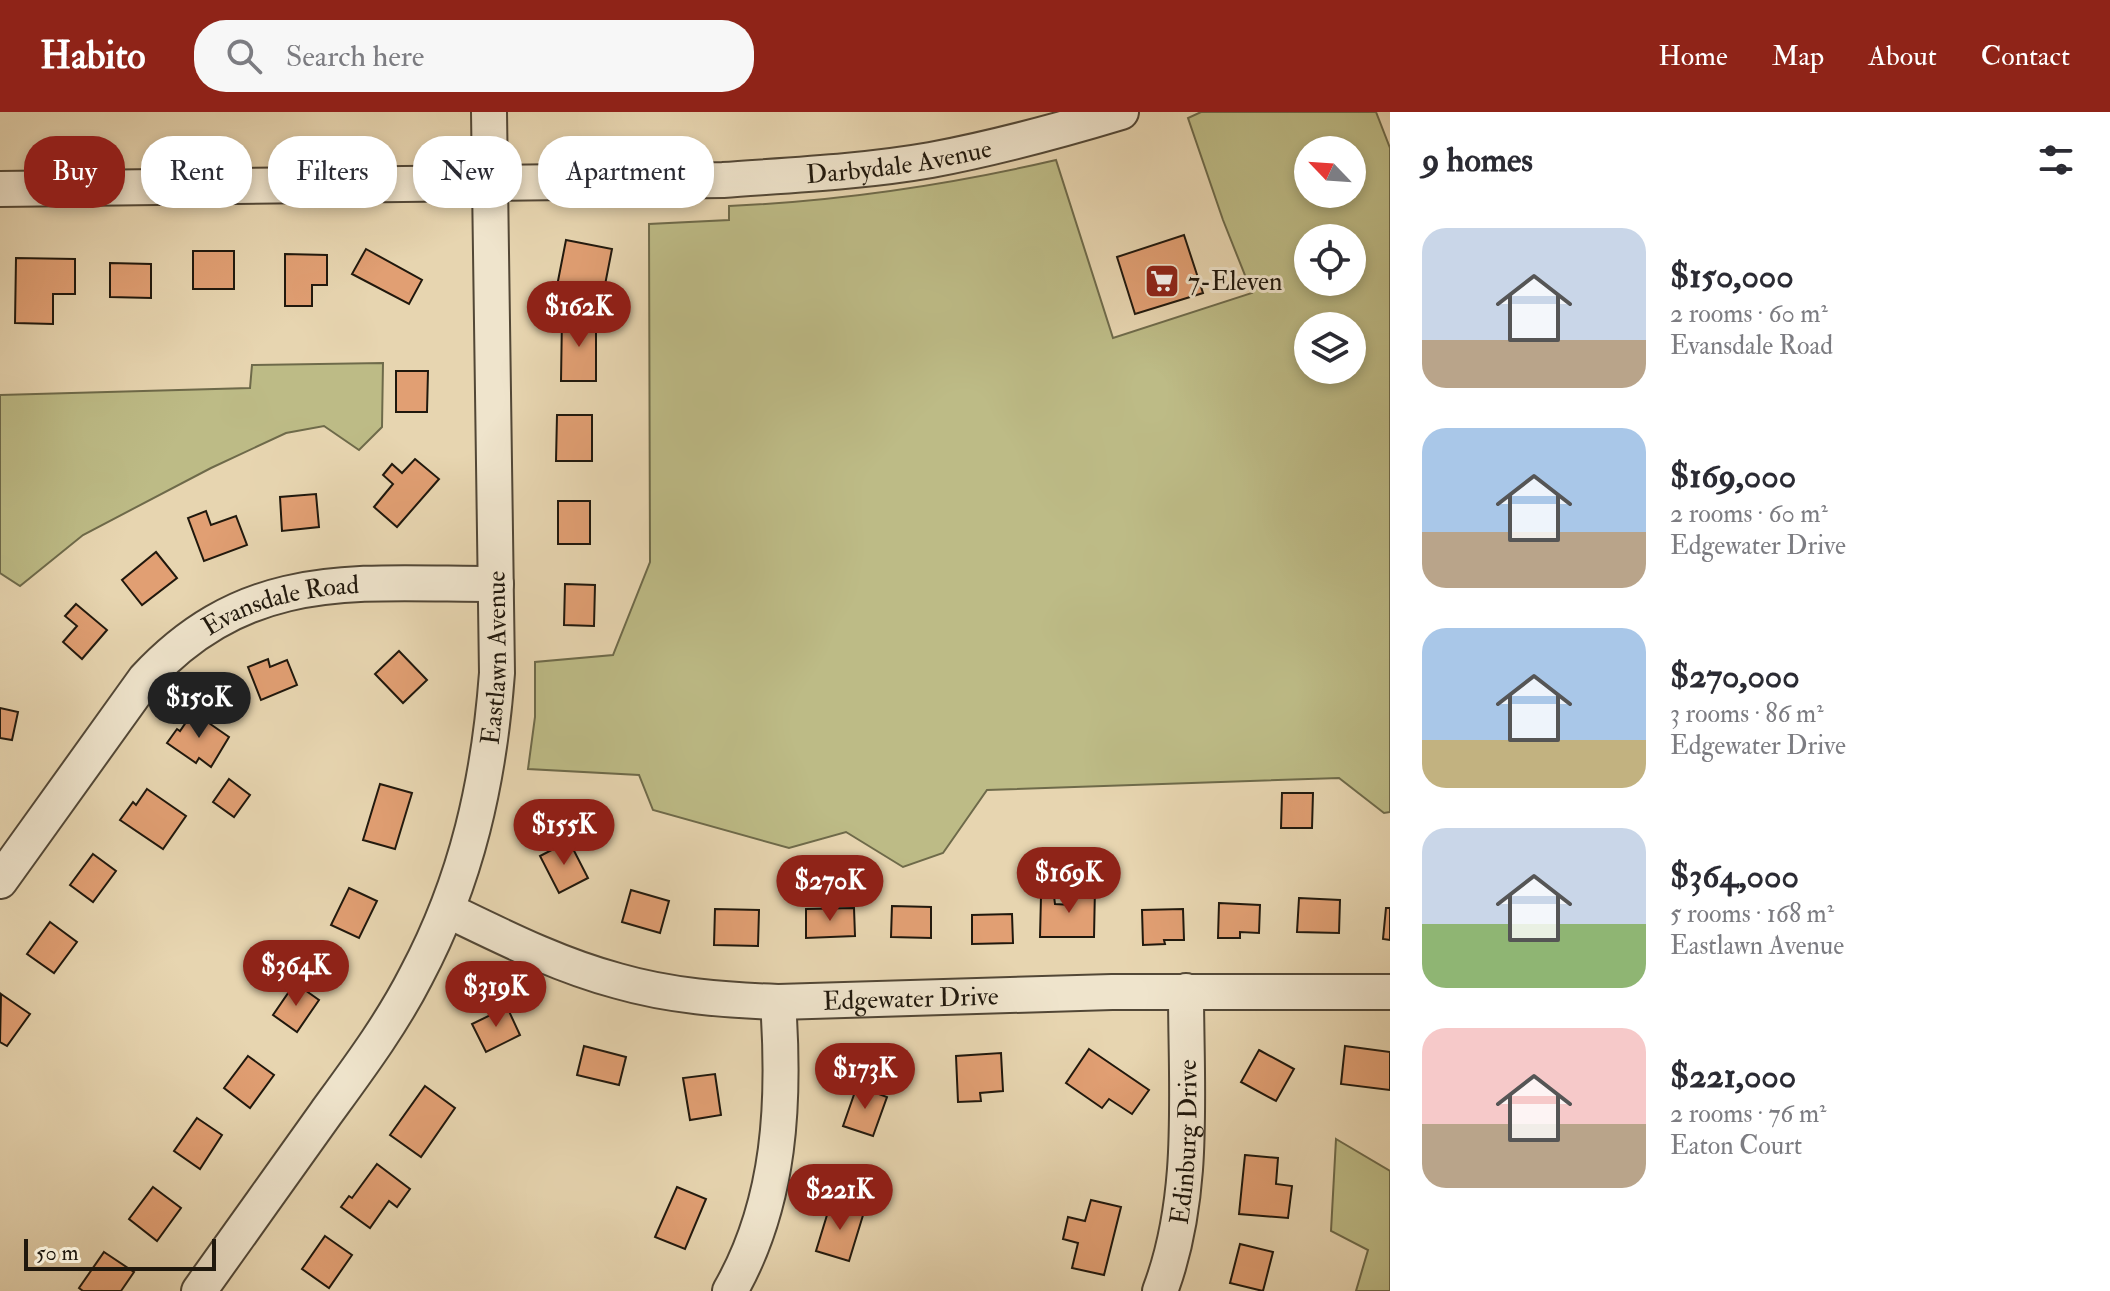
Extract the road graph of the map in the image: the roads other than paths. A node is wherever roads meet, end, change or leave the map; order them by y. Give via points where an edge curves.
1 (489, 112) edge
2 (1121, 112) edge
3 (490, 136) edge
4 (522, 182) edge
5 (413, 183) edge
6 (0, 189) edge
7 (491, 208) edge
8 (496, 584) junction
9 (12, 837) edge
10 (0, 881) edge
11 (447, 910) junction
12 (1186, 991) junction
13 (1390, 992) edge
14 (778, 1002) junction
15 (199, 1291) edge
16 (730, 1291) edge
17 (1160, 1291) edge

1 - 3 street, Eastlawn Avenue
2 - 4 street, Darbydale Avenue via 986,149 825,173 723,180
5 - 6 street, Darbydale Avenue
7 - 8 street, Eastlawn Avenue
8 - 9 street, Evansdale Road via 313,587 274,595 214,621 145,679
8 - 11 street, Eastlawn Avenue via 492,738 481,801
9 - 10 street, Evansdale Road
11 - 14 street, Edgewater Drive via 562,963 618,981 723,1000
11 - 15 street, Eastlawn Avenue via 382,1035
12 - 13 street, Edgewater Drive
12 - 14 street, Edgewater Drive
12 - 17 street, Edinburg Drive via 1185,1168 1179,1220
14 - 16 street via 782,1060 773,1176 753,1245

